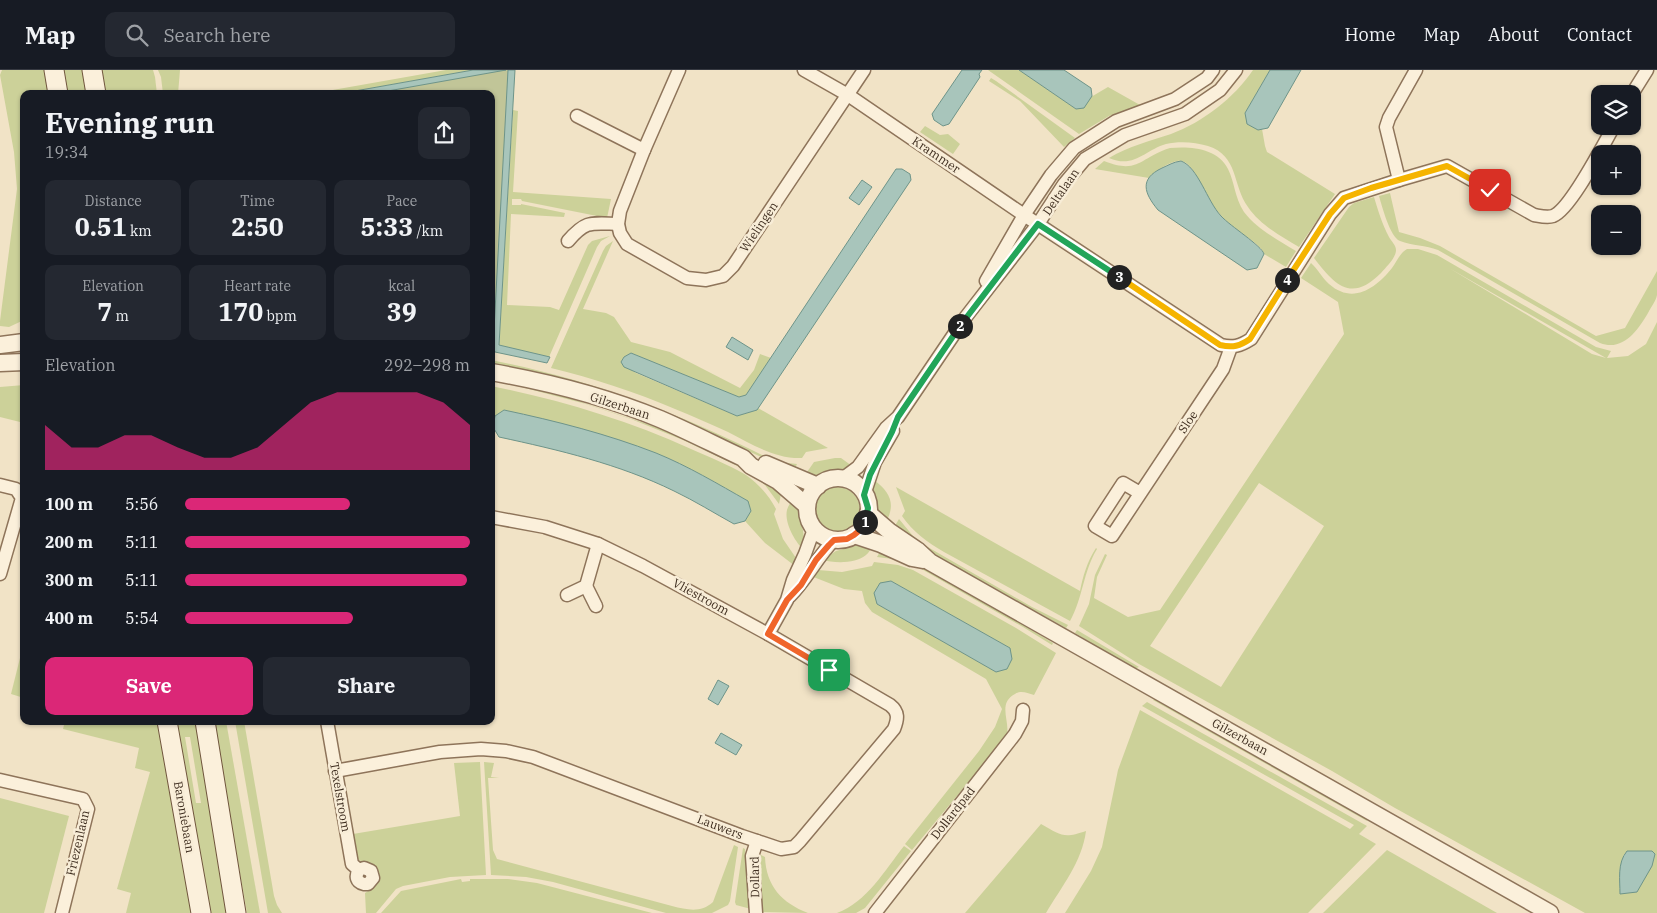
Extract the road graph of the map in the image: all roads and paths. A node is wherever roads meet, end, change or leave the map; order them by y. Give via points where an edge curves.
1 (54, 70) edge
2 (92, 70) edge
3 (679, 70) edge
4 (804, 70) edge
5 (864, 70) edge
6 (1213, 70) edge
7 (1236, 70) edge
8 (1416, 70) edge
9 (1647, 70) edge
10 (1638, 85) edge
11 (57, 90) edge
12 (95, 90) edge
13 (848, 95) junction
14 (578, 116) dead end
15 (1609, 135) edge
16 (644, 150) junction
17 (1399, 180) junction
18 (1024, 215) junction
19 (618, 224) junction
20 (1038, 224) junction
21 (568, 241) dead end
22 (965, 318) junction
23 (20, 342) edge
24 (0, 345) edge
25 (1231, 347) junction
26 (20, 362) edge
27 (0, 363) edge
28 (495, 373) edge
29 (898, 417) junction
30 (743, 458) junction
31 (842, 479) junction
32 (0, 485) edge
33 (818, 486) junction
34 (1140, 493) dead end
35 (20, 495) edge
36 (864, 495) junction
37 (20, 505) edge
38 (807, 506) junction
39 (868, 512) junction
40 (495, 518) edge
41 (814, 529) junction
42 (854, 535) junction
43 (834, 540) junction
44 (598, 544) junction
45 (930, 562) junction
46 (0, 574) edge
47 (586, 586) junction
48 (567, 595) dead end
49 (787, 600) junction
50 (596, 606) dead end
51 (768, 634) junction
52 (1023, 710) dead end
53 (168, 725) edge
54 (207, 725) edge
55 (328, 725) edge
56 (335, 772) junction
57 (0, 780) edge
58 (757, 841) junction
59 (360, 870) dead end
60 (62, 913) edge
61 (202, 913) edge
62 (236, 913) edge
63 (756, 913) edge
64 (874, 913) edge
65 (1550, 913) edge

1 - 11 main road
2 - 12 main road
3 - 16 street
4 - 13 street, Krammer
5 - 13 street, Wielingen
6 - 18 street, Deltalaan via 1207,78 1175,99 1116,120 1074,148
7 - 20 street, Deltalaan via 1220,90 1185,114 1125,135 1085,159
8 - 17 street via 1386,127
9 - 10 street
13 - 18 street, Krammer
13 - 19 street, Wielingen via 734,266 723,276 706,280 687,278 627,244
14 - 16 street
15 - 17 street via 1573,196 1554,216 1534,214 1447,166
16 - 19 street
17 - 25 street via 1344,198 1330,214 1250,339
18 - 20 street, Krammer
18 - 22 street, Deltalaan
19 - 21 street via 591,223 579,227
20 - 22 street, Deltalaan
20 - 25 street, Krammer via 1220,345
22 - 29 street, Deltalaan
23 - 24 street
25 - 34 street, Sloe via 1223,369
26 - 27 street
28 - 30 street, Gilzerbaan via 602,399 659,419
29 - 31 street, Deltalaan via 858,467
29 - 36 street, Deltalaan via 875,462
30 - 33 street, Gilzerbaan via 754,459
30 - 38 street, Gilzerbaan via 778,481
31 - 33 street via 826,481
31 - 36 street via 857,486
32 - 35 street via 16,490
33 - 38 street
36 - 39 street
37 - 46 street
38 - 41 street
39 - 42 street via 865,524
39 - 45 street, Gilzerbaan
40 - 44 street, Vliestroom via 545,527
41 - 43 street
41 - 49 street
42 - 43 street
42 - 45 street, Gilzerbaan
43 - 49 street
44 - 47 street
44 - 51 street, Vliestroom
45 - 65 street, Gilzerbaan
47 - 48 street
47 - 50 street
49 - 51 street
51 - 58 street, Lauwers via 890,705 895,709 897,721 894,729 794,847 780,849
52 - 64 street, Dollardpad via 1022,721 1015,734
53 - 61 main road, Baroniebaan
54 - 62 main road
55 - 56 street, Texelstroom
56 - 58 street, Lauwers via 440,752 506,751 533,757
56 - 59 street, Texelstroom via 352,864
57 - 60 street, Friezenlaan via 83,800 88,809
58 - 63 street, Dollard via 752,856

